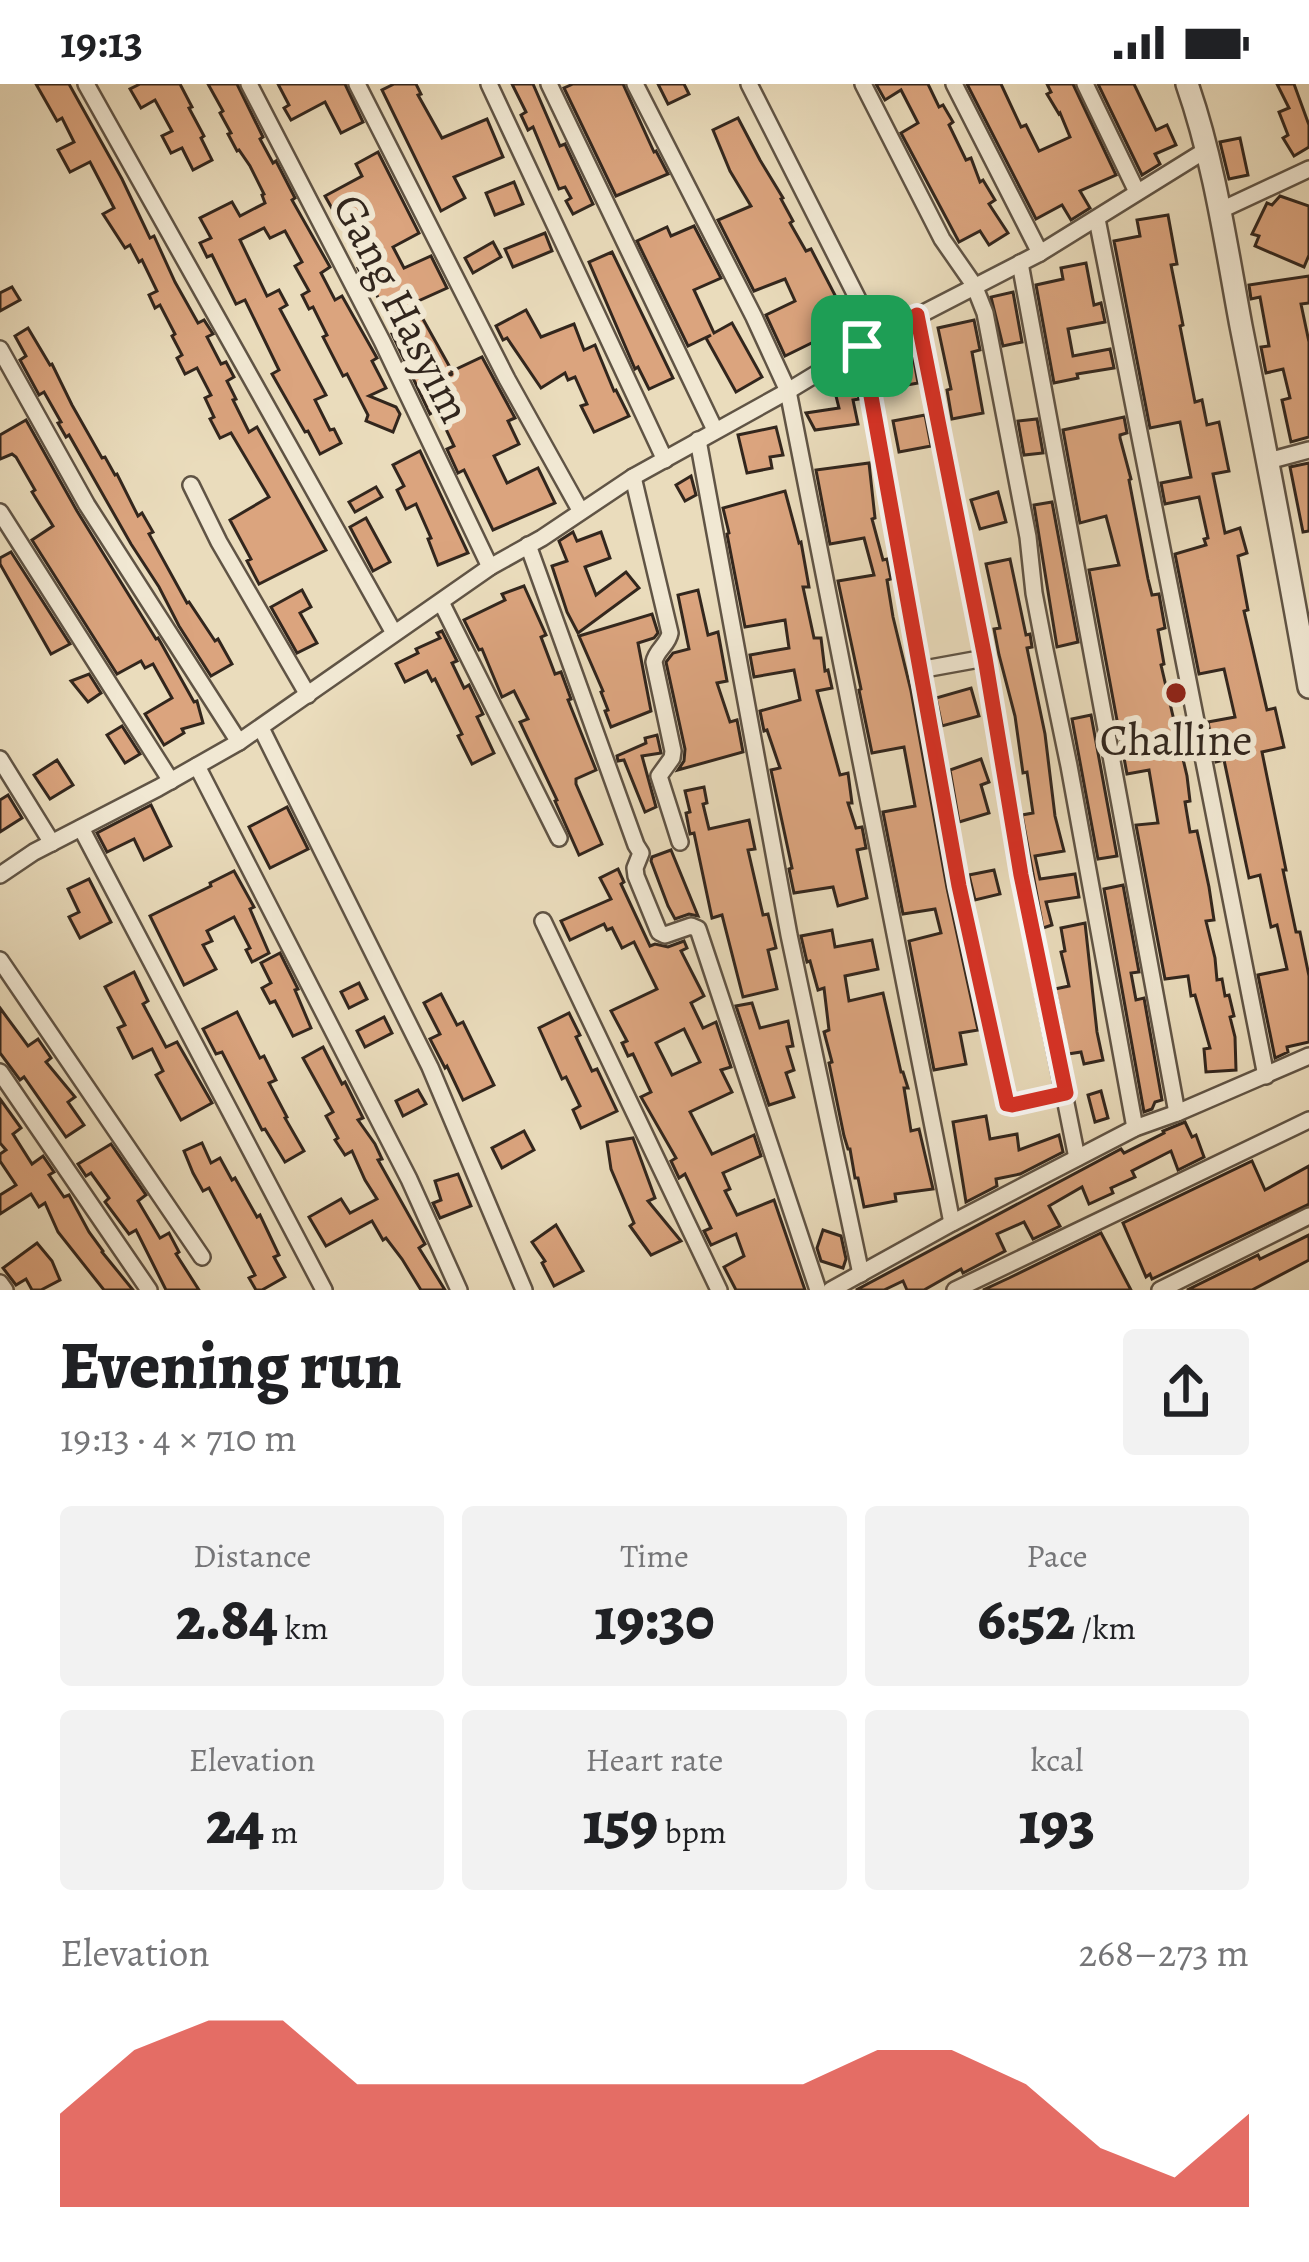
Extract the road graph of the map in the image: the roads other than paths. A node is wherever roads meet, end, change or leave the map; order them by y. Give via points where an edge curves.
1 (86, 84) edge
2 (249, 84) edge
3 (357, 84) edge
4 (489, 84) edge
5 (549, 84) edge
6 (635, 84) edge
7 (749, 84) edge
8 (863, 84) edge
9 (954, 84) edge
10 (1085, 84) edge
11 (1187, 84) edge
12 (1206, 150) junction
13 (1309, 169) edge
14 (1138, 192) junction
15 (1219, 211) junction
16 (1097, 219) junction
17 (1040, 253) junction
18 (1021, 263) junction
19 (974, 285) junction
20 (917, 315) junction
21 (877, 337) junction
22 (862, 346) junction
23 (0, 349) edge
24 (788, 391) junction
25 (715, 430) junction
26 (698, 440) junction
27 (1309, 450) edge
28 (665, 460) junction
29 (1268, 461) junction
30 (633, 477) junction
31 (191, 485) dead end
32 (580, 510) junction
33 (0, 512) edge
34 (528, 545) junction
35 (490, 567) junction
36 (441, 602) junction
37 (394, 633) junction
38 (985, 658) junction
39 (919, 670) junction
40 (1309, 686) edge
41 (308, 695) junction
42 (261, 728) junction
43 (239, 742) junction
44 (0, 759) edge
45 (197, 766) junction
46 (171, 781) junction
47 (82, 828) junction
48 (559, 838) dead end
49 (680, 842) dead end
50 (52, 843) junction
51 (0, 875) edge
52 (543, 921) dead end
53 (0, 960) edge
54 (1309, 1056) edge
55 (0, 1072) edge
56 (1266, 1076) junction
57 (1066, 1093) junction
58 (1177, 1113) junction
59 (1309, 1120) edge
60 (1136, 1128) junction
61 (1077, 1158) junction
62 (1309, 1216) edge
63 (952, 1223) junction
64 (202, 1257) dead end
65 (861, 1274) junction
66 (148, 1290) edge
67 (324, 1290) edge
68 (459, 1290) edge
69 (524, 1290) edge
70 (719, 1290) edge
71 (818, 1290) edge
72 (831, 1290) edge
73 (956, 1290) edge
74 (1160, 1290) edge

1 - 37 street
2 - 35 street, Gang Hasyim
3 - 32 street
4 - 28 street
5 - 25 street
6 - 24 street
7 - 21 street
8 - 19 street
9 - 17 street
10 - 14 street
11 - 12 street
12 - 14 street
12 - 15 street
13 - 15 street
14 - 16 street
15 - 29 street
16 - 17 street
16 - 56 street
17 - 18 street
18 - 19 street
18 - 58 street
19 - 20 street
19 - 60 street
20 - 21 street
20 - 38 street
21 - 22 street
22 - 24 street
22 - 39 street
23 - 43 street via 87,505
24 - 25 street
24 - 63 street
25 - 26 street
26 - 28 street
26 - 65 street
27 - 29 street
28 - 30 street
29 - 40 street
30 - 32 street
30 - 49 street via 670,633 654,662 674,751 659,776
31 - 41 street
32 - 34 street
33 - 46 street
34 - 35 street
34 - 71 street via 641,853 636,876 659,932 698,928
35 - 36 street
36 - 37 street
36 - 48 street
37 - 41 street
38 - 39 street
38 - 57 street
39 - 57 street via 1007,1104
41 - 42 street
42 - 43 street
42 - 69 street via 430,1067
43 - 45 street
44 - 50 street
45 - 46 street
45 - 68 street
46 - 47 street
47 - 50 street
47 - 67 street
50 - 51 street
52 - 70 street
53 - 64 street
54 - 56 street
55 - 66 street
56 - 58 street
57 - 61 street
58 - 60 street
59 - 73 street
60 - 61 street
61 - 63 street
62 - 74 street
63 - 65 street
65 - 72 street

